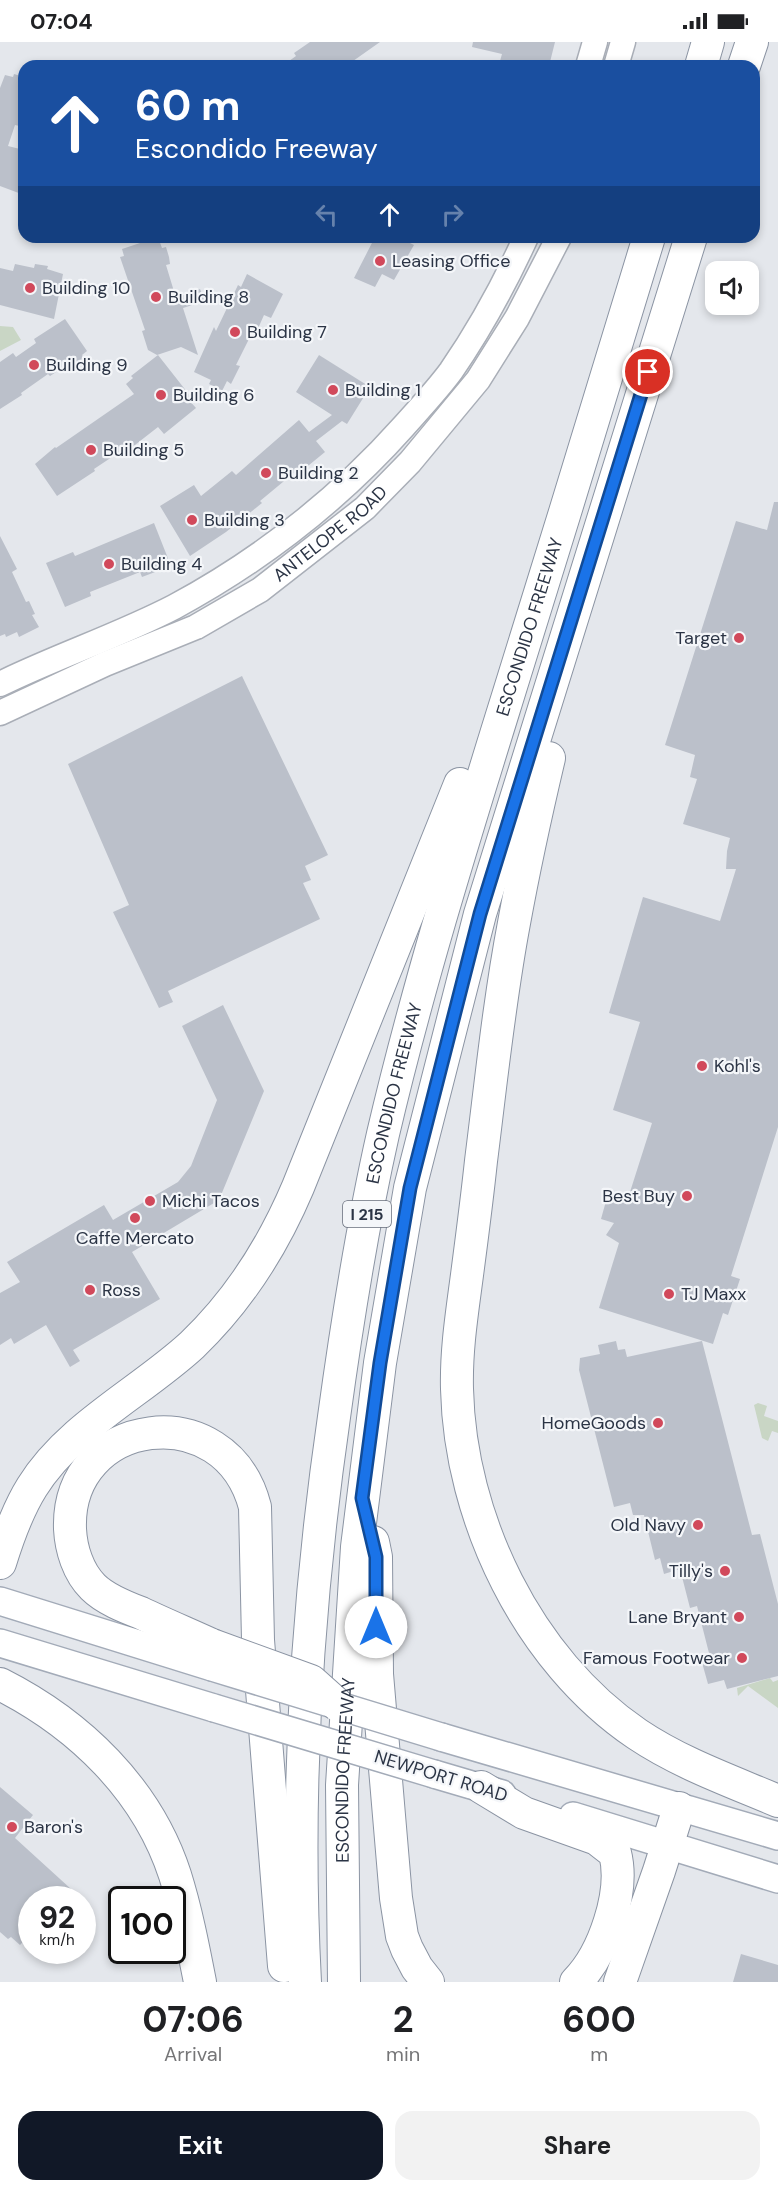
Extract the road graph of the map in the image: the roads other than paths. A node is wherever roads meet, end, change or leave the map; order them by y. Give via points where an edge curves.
1 (595, 42) edge
2 (624, 42) edge
3 (708, 42) edge
4 (752, 42) edge
5 (590, 60) edge
6 (618, 60) edge
7 (703, 60) edge
8 (746, 60) edge
9 (523, 243) edge
10 (556, 243) edge
11 (647, 243) edge
12 (689, 243) edge
13 (578, 471) junction
14 (606, 507) junction
15 (0, 684) edge
16 (0, 713) edge
17 (362, 1498) junction
18 (0, 1563) edge
19 (0, 1601) edge
20 (0, 1643) edge
21 (212, 1656) junction
22 (0, 1684) edge
23 (339, 1706) joint
24 (481, 1787) junction
25 (778, 1801) edge
26 (679, 1808) junction
27 (778, 1836) edge
28 (667, 1846) junction
29 (778, 1879) edge
30 (200, 1982) edge
31 (285, 1982) edge
32 (305, 1982) edge
33 (344, 1982) edge
34 (428, 1982) edge
35 (576, 1982) edge
36 (620, 1982) edge

1 - 5 main road
2 - 6 main road
3 - 7 highway
4 - 8 highway
9 - 15 main road, ANTELOPE ROAD via 508,276 450,372 386,447 330,500 264,552 175,606
10 - 16 main road, ANTELOPE ROAD via 517,318 478,380 410,462 364,508 260,590 196,627
11 - 13 highway, ESCONDIDO FREEWAY / I 215
12 - 14 highway, ESCONDIDO FREEWAY / I 215
13 - 18 highway via 552,505 448,816 283,1222 246,1281 210,1327 78,1436 45,1470 21,1508
13 - 32 highway, ESCONDIDO FREEWAY / I 215 via 416,1001 383,1135 350,1306 324,1481 308,1662 302,1821
14 - 17 highway, ESCONDIDO FREEWAY / I 215 via 480,914 410,1188
14 - 25 highway via 605,564 532,829 510,948 458,1344 459,1427 472,1493 493,1553 535,1630 570,1673 634,1732 683,1760
17 - 33 highway, ESCONDIDO FREEWAY / I 215 via 342,1785
17 - 34 highway via 376,1557 377,1674 396,1898 402,1936
19 - 21 main road
20 - 24 main road, NEWPORT ROAD, bridge
21 - 23 highway, bridge via 311,1681
21 - 31 highway via 98,1592 75,1557 70,1523 73,1498 87,1471 100,1457 129,1438 174,1433 205,1442 229,1460 253,1498 258,1640
22 - 30 highway via 87,1741 113,1767 141,1805 175,1874
23 - 26 main road, NEWPORT ROAD, bridge
24 - 28 main road, NEWPORT ROAD
24 - 35 highway via 524,1813 597,1839 615,1853 618,1877 614,1905 595,1955
26 - 27 main road, NEWPORT ROAD
26 - 28 highway
28 - 29 main road, NEWPORT ROAD
28 - 36 highway

